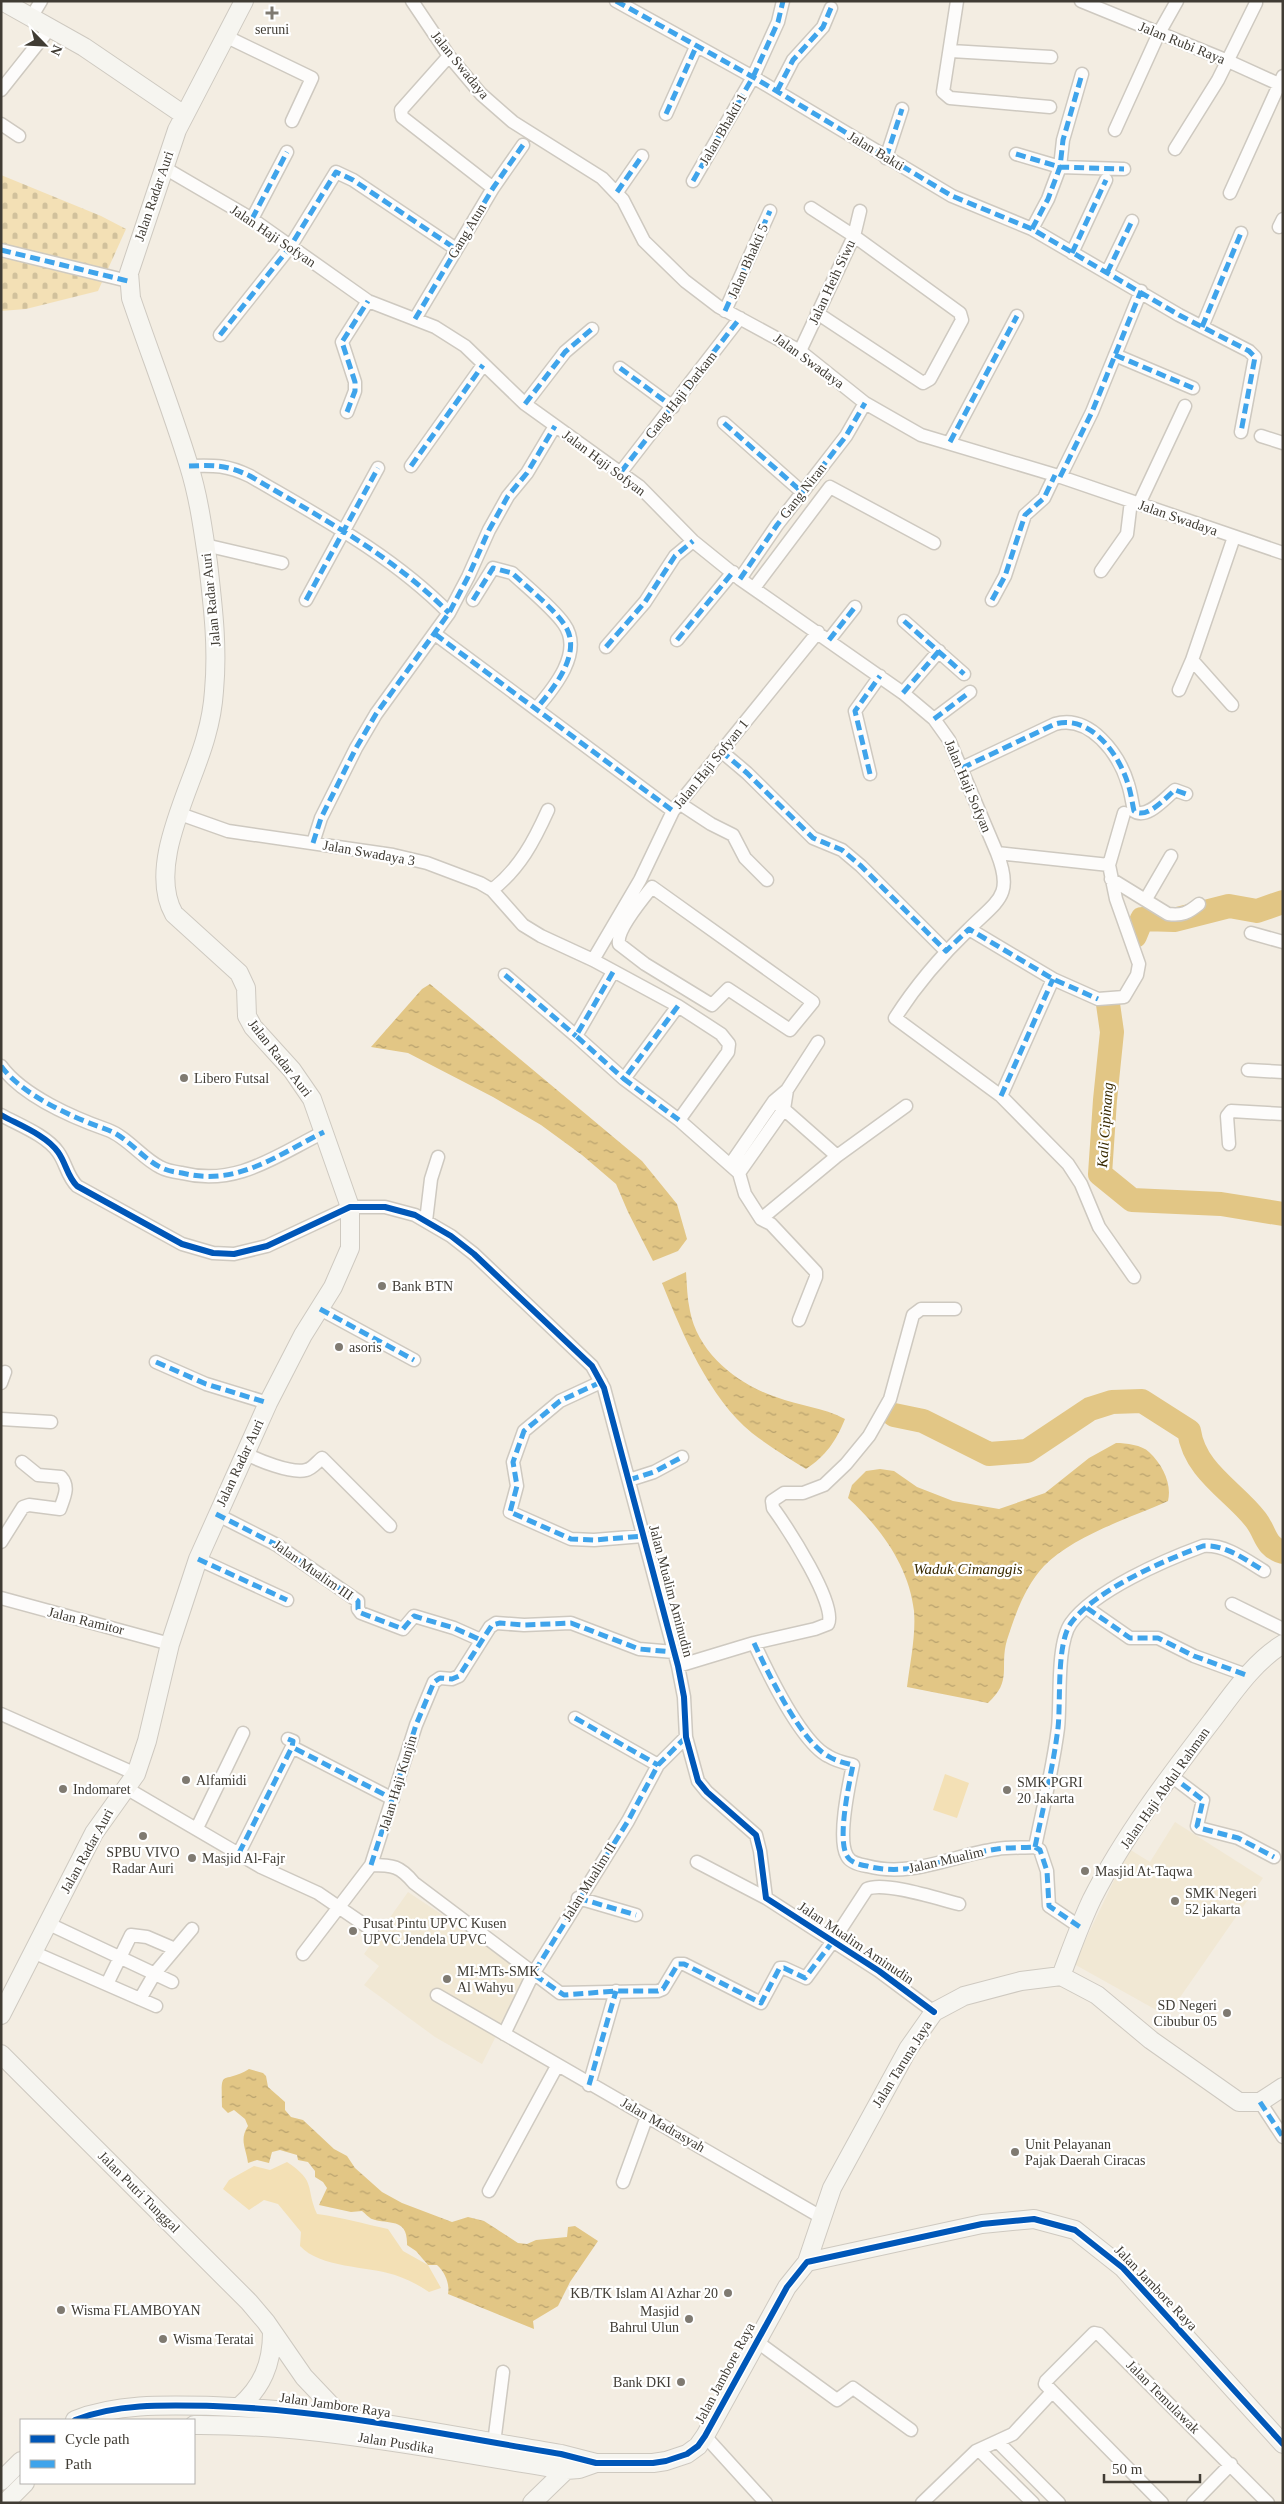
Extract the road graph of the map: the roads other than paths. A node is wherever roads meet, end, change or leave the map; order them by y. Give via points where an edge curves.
1 (2, 1) edge
2 (244, 1) edge
3 (412, 1) edge
4 (616, 1) edge
5 (783, 1) edge
6 (958, 1) edge
7 (1081, 1) edge
8 (1177, 1) edge
9 (1256, 2) dead end
10 (830, 8) dead end
11 (37, 9) edge
12 (51, 28) junction
13 (1159, 33) junction
14 (225, 36) junction
15 (696, 47) junction
16 (951, 51) junction
17 (449, 56) junction
18 (1051, 57) dead end
19 (1228, 61) junction
20 (1082, 74) dead end
21 (753, 77) junction
22 (1282, 82) edge
23 (1, 90) edge
24 (777, 91) junction
25 (1050, 107) dead end
26 (902, 108) dead end
27 (666, 114) dead end
28 (184, 115) junction
29 (292, 121) dead end
30 (1, 124) edge
31 (1115, 130) dead end
32 (19, 136) dead end
33 (523, 145) dead end
34 (1176, 149) dead end
35 (287, 152) dead end
36 (1016, 154) dead end
37 (642, 156) dead end
38 (886, 158) junction
39 (163, 166) junction
40 (1060, 167) junction
41 (1124, 169) dead end
42 (1106, 180) dead end
43 (693, 182) dead end
44 (493, 188) junction
45 (616, 192) junction
46 (1230, 193) dead end
47 (810, 208) dead end
48 (860, 211) dead end
49 (770, 212) dead end
50 (252, 219) junction
51 (1132, 221) dead end
52 (1032, 229) junction
53 (1241, 233) dead end
54 (854, 236) junction
55 (290, 247) junction
56 (456, 249) junction
57 (1, 250) edge
58 (1072, 252) junction
59 (1107, 273) junction
60 (128, 281) junction
61 (1141, 292) junction
62 (368, 301) junction
63 (726, 311) junction
64 (817, 313) junction
65 (1017, 316) dead end
66 (740, 318) junction
67 (415, 319) junction
68 (1202, 327) junction
69 (592, 329) dead end
70 (220, 335) dead end
71 (800, 351) junction
72 (1115, 355) junction
73 (484, 365) junction
74 (620, 368) dead end
75 (1193, 388) dead end
76 (865, 403) junction
77 (524, 404) junction
78 (1184, 406) dead end
79 (673, 407) junction
80 (347, 412) dead end
81 (724, 424) dead end
82 (555, 426) junction
83 (1240, 432) dead end
84 (1261, 436) dead end
85 (950, 442) junction
86 (1283, 443) edge
87 (189, 466) junction
88 (411, 466) dead end
89 (378, 468) dead end
90 (620, 472) junction
91 (1057, 476) junction
92 (802, 492) junction
93 (1135, 502) junction
94 (344, 532) junction
95 (1234, 537) junction
96 (693, 540) junction
97 (934, 543) dead end
98 (205, 545) junction
99 (1283, 552) edge
100 (282, 563) dead end
101 (1101, 572) dead end
102 (737, 576) junction
103 (754, 588) junction
104 (306, 600) dead end
105 (473, 600) dead end
106 (992, 600) dead end
107 (855, 606) dead end
108 (449, 613) junction
109 (904, 621) dead end
110 (435, 634) junction
111 (824, 636) junction
112 (677, 640) dead end
113 (606, 647) dead end
114 (939, 651) junction
115 (1192, 660) junction
116 (964, 674) dead end
117 (880, 676) junction
118 (1179, 690) dead end
119 (970, 692) dead end
120 (904, 693) junction
121 (1232, 705) dead end
122 (536, 709) junction
123 (934, 719) junction
124 (721, 751) junction
125 (962, 768) junction
126 (870, 774) dead end
127 (1186, 794) dead end
128 (676, 807) junction
129 (548, 810) dead end
130 (1124, 813) dead end
131 (180, 814) junction
132 (313, 843) junction
133 (996, 851) junction
134 (1171, 856) dead end
135 (1110, 865) junction
136 (1111, 879) junction
137 (640, 880) junction
138 (767, 880) dead end
139 (652, 887) junction
140 (492, 890) junction
141 (1146, 900) junction
142 (1199, 904) dead end
143 (970, 929) junction
144 (1251, 933) dead end
145 (1283, 942) edge
146 (946, 951) junction
147 (593, 960) junction
148 (613, 972) junction
149 (505, 975) dead end
150 (1053, 978) junction
151 (678, 1006) junction
152 (576, 1036) junction
153 (818, 1042) dead end
154 (1, 1066) edge
155 (1248, 1070) dead end
156 (1283, 1072) edge
157 (624, 1079) junction
158 (1001, 1096) junction
159 (780, 1104) junction
160 (906, 1106) dead end
161 (1283, 1114) edge
162 (1, 1115) edge
163 (679, 1120) junction
164 (324, 1132) junction
165 (1229, 1144) dead end
166 (837, 1156) junction
167 (438, 1157) dead end
168 (734, 1169) junction
169 (350, 1207) junction
170 (761, 1219) junction
171 (426, 1221) junction
172 (1134, 1277) dead end
173 (320, 1309) junction
174 (955, 1309) dead end
175 (799, 1320) dead end
176 (414, 1360) dead end
177 (156, 1362) dead end
178 (601, 1382) junction
179 (268, 1403) junction
180 (1, 1419) edge
181 (51, 1422) dead end
182 (244, 1453) junction
183 (682, 1457) dead end
184 (22, 1462) dead end
185 (629, 1480) junction
186 (216, 1514) junction
187 (390, 1526) dead end
188 (643, 1536) junction
189 (1, 1542) edge
190 (198, 1558) junction
191 (1264, 1571) dead end
192 (1, 1598) edge
193 (287, 1600) dead end
194 (1232, 1604) dead end
195 (1087, 1608) junction
196 (1283, 1630) edge
197 (481, 1640) junction
198 (754, 1643) junction
199 (170, 1644) junction
200 (1283, 1644) edge
201 (674, 1652) junction
202 (678, 1666) junction
203 (1249, 1676) junction
204 (1, 1714) edge
205 (576, 1718) dead end
206 (243, 1732) dead end
207 (686, 1737) junction
208 (658, 1765) junction
209 (1170, 1775) junction
210 (131, 1781) junction
211 (393, 1799) junction
212 (197, 1828) junction
213 (1035, 1847) junction
214 (239, 1853) junction
215 (1274, 1858) dead end
216 (697, 1862) dead end
217 (371, 1865) junction
218 (578, 1898) junction
219 (766, 1898) junction
220 (958, 1904) dead end
221 (341, 1906) junction
222 (636, 1915) dead end
223 (49, 1924) junction
224 (1080, 1927) junction
225 (192, 1929) dead end
226 (372, 1930) dead end
227 (833, 1941) junction
228 (175, 1949) junction
229 (35, 1953) junction
230 (303, 1954) dead end
231 (118, 1957) junction
232 (155, 1974) junction
233 (533, 1974) junction
234 (1061, 1976) junction
235 (172, 1982) dead end
236 (107, 1984) junction
237 (616, 1990) junction
238 (437, 1995) dead end
239 (140, 2000) junction
240 (156, 2006) dead end
241 (934, 2012) junction
242 (1, 2015) edge
243 (504, 2034) junction
244 (1, 2054) edge
245 (557, 2066) junction
246 (589, 2085) junction
247 (1283, 2086) edge
248 (1260, 2102) junction
249 (647, 2116) junction
250 (1283, 2137) edge
251 (623, 2182) dead end
252 (489, 2191) dead end
253 (821, 2217) junction
254 (807, 2262) junction
255 (272, 2333) junction
256 (756, 2341) junction
257 (503, 2372) dead end
258 (304, 2377) junction
259 (1052, 2392) junction
260 (239, 2407) junction
261 (294, 2411) junction
262 (342, 2417) junction
263 (78, 2419) edge
264 (195, 2425) edge
265 (272, 2428) junction
266 (911, 2430) dead end
267 (1280, 2434) edge
268 (705, 2436) junction
269 (998, 2442) junction
270 (494, 2443) junction
271 (979, 2450) junction
272 (20, 2463) edge
273 (596, 2463) junction
274 (1231, 2464) junction
275 (566, 2470) junction
276 (1, 2481) edge
277 (24, 2484) edge
278 (5, 2503) edge
279 (532, 2503) edge
280 (766, 2503) edge
281 (922, 2503) edge
282 (1033, 2503) edge
283 (1059, 2503) edge
284 (1162, 2503) edge
285 (1192, 2503) edge
286 (1268, 2503) edge

1 - 11 street
2 - 14 street, Jalan Radar Auri
3 - 17 street, Jalan Swadaya
4 - 15 street, Jalan Bakti
5 - 21 street, Jalan Bhakti 1 via 778,22
6 - 16 street
7 - 13 street, Jalan Rubi Raya
8 - 13 street
9 - 19 street
10 - 24 street via 823,27 793,60
11 - 12 street
12 - 23 street
12 - 28 street
13 - 19 street, Jalan Rubi Raya
13 - 31 street
14 - 28 street, Jalan Radar Auri
14 - 29 street via 312,78
15 - 21 street, Jalan Bakti
15 - 27 street
16 - 18 street
16 - 25 street via 943,92 950,98
17 - 44 street via 401,110 402,117
17 - 45 street, Jalan Swadaya via 481,94 514,122 602,178
19 - 22 street, Jalan Rubi Raya
19 - 34 street
20 - 40 street via 1063,140
21 - 24 street, Jalan Bakti
21 - 43 street, Jalan Bhakti 1
22 - 46 street
24 - 38 street, Jalan Bakti
26 - 38 street
28 - 39 street, Jalan Radar Auri
30 - 32 street
33 - 44 street, Gang Atun
35 - 50 street
36 - 40 street
37 - 45 street
38 - 52 street, Jalan Bakti via 952,196
39 - 50 street, Jalan Haji Sofyan
39 - 60 street, Jalan Radar Auri
40 - 41 street
40 - 52 street
42 - 58 street
44 - 56 street, Gang Atun
45 - 63 street, Jalan Swadaya via 644,241 685,280
47 - 54 street
48 - 54 street, Jalan Heih Siwu
49 - 63 street, Jalan Bhakti 5
50 - 55 street, Jalan Haji Sofyan
51 - 59 street
52 - 58 street, Jalan Bakti
53 - 68 street
54 - 64 street, Jalan Heih Siwu
54 - 64 street via 960,313 961,324 930,378 923,383
55 - 56 street via 333,174 339,172
55 - 62 street, Jalan Haji Sofyan
55 - 70 street
56 - 67 street, Gang Atun
57 - 60 street
58 - 59 street, Jalan Bakti
59 - 61 street, Jalan Bakti
60 - 87 street, Jalan Radar Auri
61 - 68 street, Jalan Bakti
61 - 72 street
62 - 67 street, Jalan Haji Sofyan
62 - 80 street via 342,342 355,382
63 - 66 street, Jalan Swadaya
64 - 71 street, Jalan Heih Siwu
65 - 85 street
66 - 71 street, Jalan Swadaya
66 - 79 street, Gang Haji Darkam
67 - 73 street, Jalan Haji Sofyan via 465,346
68 - 83 street, Jalan Bakti via 1250,351 1255,357
69 - 77 street via 565,352
71 - 76 street, Jalan Swadaya
72 - 75 street
72 - 91 street via 1092,412
73 - 77 street, Jalan Haji Sofyan
73 - 88 street
74 - 79 street
76 - 85 street, Jalan Swadaya via 908,429
76 - 92 street, Gang Niran via 846,436
77 - 82 street, Jalan Haji Sofyan
78 - 93 street
79 - 90 street, Gang Haji Darkam
81 - 92 street
82 - 90 street, Jalan Haji Sofyan
82 - 108 street via 488,530
84 - 86 street
85 - 91 street, Jalan Swadaya
87 - 94 street via 218,464 235,469
87 - 98 street, Jalan Radar Auri
89 - 94 street
90 - 96 street, Jalan Haji Sofyan via 639,486
91 - 93 street, Jalan Swadaya
91 - 106 street via 1044,498 1025,516 1005,576
92 - 102 street, Gang Niran
93 - 95 street, Jalan Swadaya
93 - 101 street via 1127,534
94 - 104 street
94 - 108 street via 379,554
95 - 99 street, Jalan Swadaya
95 - 115 street
96 - 102 street, Jalan Haji Sofyan
96 - 113 street via 675,556 645,602
97 - 103 street via 830,487
98 - 100 street
98 - 131 street, Jalan Radar Auri via 217,650 216,668 207,735
102 - 103 street, Jalan Haji Sofyan
102 - 112 street, Gang Niran
103 - 111 street, Jalan Haji Sofyan
105 - 122 street via 493,568 503,569 512,573 565,624 570,641 567,665
107 - 111 street, Jalan Haji Sofyan 1
108 - 110 street
109 - 114 street
110 - 122 street
110 - 132 street via 376,714 356,748 321,818
111 - 117 street, Jalan Haji Sofyan
111 - 124 street, Jalan Haji Sofyan 1
114 - 116 street
114 - 120 street
115 - 118 street
115 - 121 street
117 - 120 street, Jalan Haji Sofyan
117 - 126 street via 855,711
119 - 123 street
120 - 123 street, Jalan Haji Sofyan
122 - 128 street
123 - 125 street, Jalan Haji Sofyan via 949,740
124 - 128 street, Jalan Haji Sofyan 1
124 - 146 street via 813,838 842,850 861,866
125 - 127 street via 1067,720 1084,726 1113,752 1128,783 1134,811 1144,813 1175,790
125 - 133 street, Jalan Haji Sofyan
128 - 137 street, Jalan Haji Sofyan 1
128 - 138 street via 733,835 745,858
129 - 140 street via 521,861
130 - 135 street
131 - 132 street, Jalan Swadaya 3 via 228,831
131 - 164 street, Jalan Radar Auri via 170,842 166,867 169,905 194,934 239,973 246,988 247,1016 253,1028 292,1070 312,1098
132 - 140 street, Jalan Swadaya 3 via 427,863
133 - 135 street
133 - 143 street, Jalan Haji Sofyan via 1005,872 1005,888
134 - 141 street
135 - 136 street
136 - 141 street
136 - 150 street via 1139,964 1127,993 1120,998 1098,999
137 - 139 street
137 - 147 street, Jalan Haji Sofyan 1
139 - 139 street via 622,930 619,944 712,1005 728,989 790,1030 813,1002
140 - 147 street, Jalan Swadaya 3 via 523,924 546,939
141 - 142 street via 1177,916 1188,913
143 - 146 street
143 - 150 street
144 - 145 street
146 - 158 street via 910,994 895,1018
147 - 148 street, Jalan Swadaya 3
148 - 151 street, Jalan Swadaya 3
148 - 152 street
149 - 152 street
150 - 158 street
151 - 157 street
151 - 163 street, Jalan Swadaya 3 via 721,1034 729,1044 728,1052
152 - 157 street
153 - 159 street
154 - 164 street via 20,1085 90,1125 110,1131 161,1168 196,1177 220,1178 247,1171
155 - 156 street
157 - 163 street
158 - 172 street via 1068,1164 1081,1184 1099,1227
159 - 166 street
159 - 168 street
160 - 166 street
161 - 165 street via 1231,1111 1227,1116
162 - 169 street via 54,1148 64,1162 69,1178 77,1186 194,1249 234,1254 267,1246
163 - 168 street
164 - 169 street, Jalan Radar Auri
166 - 170 street
167 - 171 street via 431,1179
168 - 170 street
169 - 171 street, Jalan Mualim Aminudin via 399,1210
169 - 173 street, Jalan Radar Auri via 352,1236 348,1259
170 - 175 street via 771,1224 816,1272
171 - 178 street, Jalan Mualim Aminudin via 474,1254 592,1366
173 - 176 street
173 - 179 street, Jalan Radar Auri
174 - 198 street, Jalan Mualim Aminudin via 921,1310 913,1315 890,1399 880,1420 846,1464 824,1485 803,1493 784,1493 772,1500 773,1508 806,1556 830,1619 825,1626
177 - 179 street via 206,1384
178 - 185 street, Jalan Mualim Aminudin
178 - 188 street via 560,1401 524,1431 513,1462 517,1486 510,1512 571,1539
179 - 182 street, Jalan Radar Auri
180 - 181 street
182 - 186 street, Jalan Radar Auri
182 - 187 street via 273,1466 302,1471 322,1458
183 - 185 street via 654,1472
184 - 189 street via 38,1475 61,1477 66,1493 60,1509 23,1507
185 - 188 street, Jalan Mualim Aminudin
186 - 190 street, Jalan Radar Auri
186 - 197 street, Jalan Mualim III via 277,1545 358,1601 361,1613 403,1629 414,1616
188 - 201 street, Jalan Mualim Aminudin
190 - 193 street
190 - 199 street, Jalan Radar Auri
191 - 195 street via 1226,1550 1203,1546 1125,1580
192 - 199 street, Jalan Ramitor
194 - 196 street
195 - 203 street via 1130,1638 1158,1638 1194,1656
195 - 213 street via 1071,1623 1064,1640 1058,1729
197 - 201 street, Jalan Haji Kunjin via 490,1626 496,1623 569,1623 639,1649
197 - 211 street, Jalan Haji Kunjin via 459,1676 434,1682 416,1725
198 - 202 street, Jalan Mualim Aminudin
198 - 213 street, Jalan Mualim via 772,1684 821,1752 854,1765 846,1800 844,1840 847,1856 854,1862 898,1871 1006,1849
199 - 210 street, Jalan Radar Auri via 151,1725
200 - 203 street, Jalan Haji Abdul Rahman
201 - 202 street, Jalan Mualim Aminudin
202 - 207 street, Jalan Mualim Aminudin
203 - 209 street, Jalan Haji Abdul Rahman
204 - 210 street
205 - 208 street
206 - 212 street
207 - 208 street, Jalan Mualim II
207 - 219 street, Jalan Mualim Aminudin via 701,1786 756,1835
208 - 218 street, Jalan Mualim II via 627,1822
209 - 215 street via 1203,1800 1199,1828 1238,1838
209 - 224 street, Jalan Haji Abdul Rahman via 1092,1898
210 - 212 street
210 - 223 street, Jalan Radar Auri via 94,1833
211 - 214 street via 290,1743
211 - 217 street, Jalan Haji Kunjin
212 - 214 street
213 - 224 street via 1044,1859 1049,1906
214 - 221 street
216 - 219 street
217 - 221 street, Jalan Haji Kunjin
217 - 233 street via 388,1865 403,1870 414,1884
218 - 222 street
218 - 233 street, Jalan Mualim II
219 - 227 street, Jalan Mualim Aminudin
220 - 227 street via 906,1890 870,1887 858,1899
221 - 226 street
221 - 230 street, Jalan Haji Kunjin
223 - 229 street, Jalan Radar Auri
223 - 231 street
224 - 234 street, Jalan Haji Abdul Rahman
225 - 228 street
227 - 237 street via 805,1978 784,1968 779,1969 760,2003 684,1964 678,1964 658,1991
227 - 241 street, Jalan Mualim Aminudin
228 - 231 street via 133,1935
228 - 232 street
229 - 236 street
229 - 242 street, Jalan Radar Auri
231 - 232 street
231 - 236 street
232 - 235 street
232 - 239 street
233 - 237 street via 564,1995
233 - 243 street, Jalan Mualim II
234 - 241 street, Jalan Taruna Jaya via 1021,1981 964,1996
234 - 248 street via 1097,1995 1151,2040 1239,2102
236 - 239 street
237 - 246 street
238 - 243 street, Jalan Madrasyah
239 - 240 street
241 - 253 street, Jalan Taruna Jaya via 908,2049 850,2152
243 - 245 street, Jalan Madrasyah
244 - 255 street, Jalan Putri Tunggal via 249,2302
245 - 246 street, Jalan Madrasyah
245 - 252 street
246 - 249 street, Jalan Madrasyah
247 - 248 street
248 - 250 street
249 - 251 street
249 - 253 street, Jalan Madrasyah
253 - 254 street, Jalan Taruna Jaya
254 - 256 street, Jalan Jambore Raya via 786,2287
254 - 267 street, Jalan Jambore Raya via 982,2224 1034,2219 1064,2225 1123,2268
255 - 258 street, Jalan Putri Tunggal
255 - 260 street via 267,2369 256,2390
256 - 266 street via 837,2400 853,2388
256 - 268 street, Jalan Jambore Raya
257 - 270 street
258 - 261 street via 303,2393
258 - 262 street, Jalan Putri Tunggal
259 - 269 street via 1014,2434
259 - 274 street, Jalan Temulawak via 1046,2381 1094,2333 1099,2334
259 - 284 street
260 - 261 street, Jalan Jambore Raya
260 - 263 street, Jalan Jambore Raya via 185,2405 106,2410
261 - 262 street, Jalan Jambore Raya
261 - 265 street
262 - 270 street, Jalan Jambore Raya
264 - 265 street, Jalan Pusdika
265 - 275 street, Jalan Pusdika via 340,2434
268 - 273 street, Jalan Jambore Raya via 693,2450 666,2461
268 - 280 street
269 - 271 street
269 - 283 street
270 - 273 street, Jalan Jambore Raya
271 - 281 street
271 - 282 street
272 - 276 street
273 - 275 street, Jalan Pusdika
274 - 285 street
274 - 286 street, Jalan Temulawak
275 - 279 street
277 - 278 street

